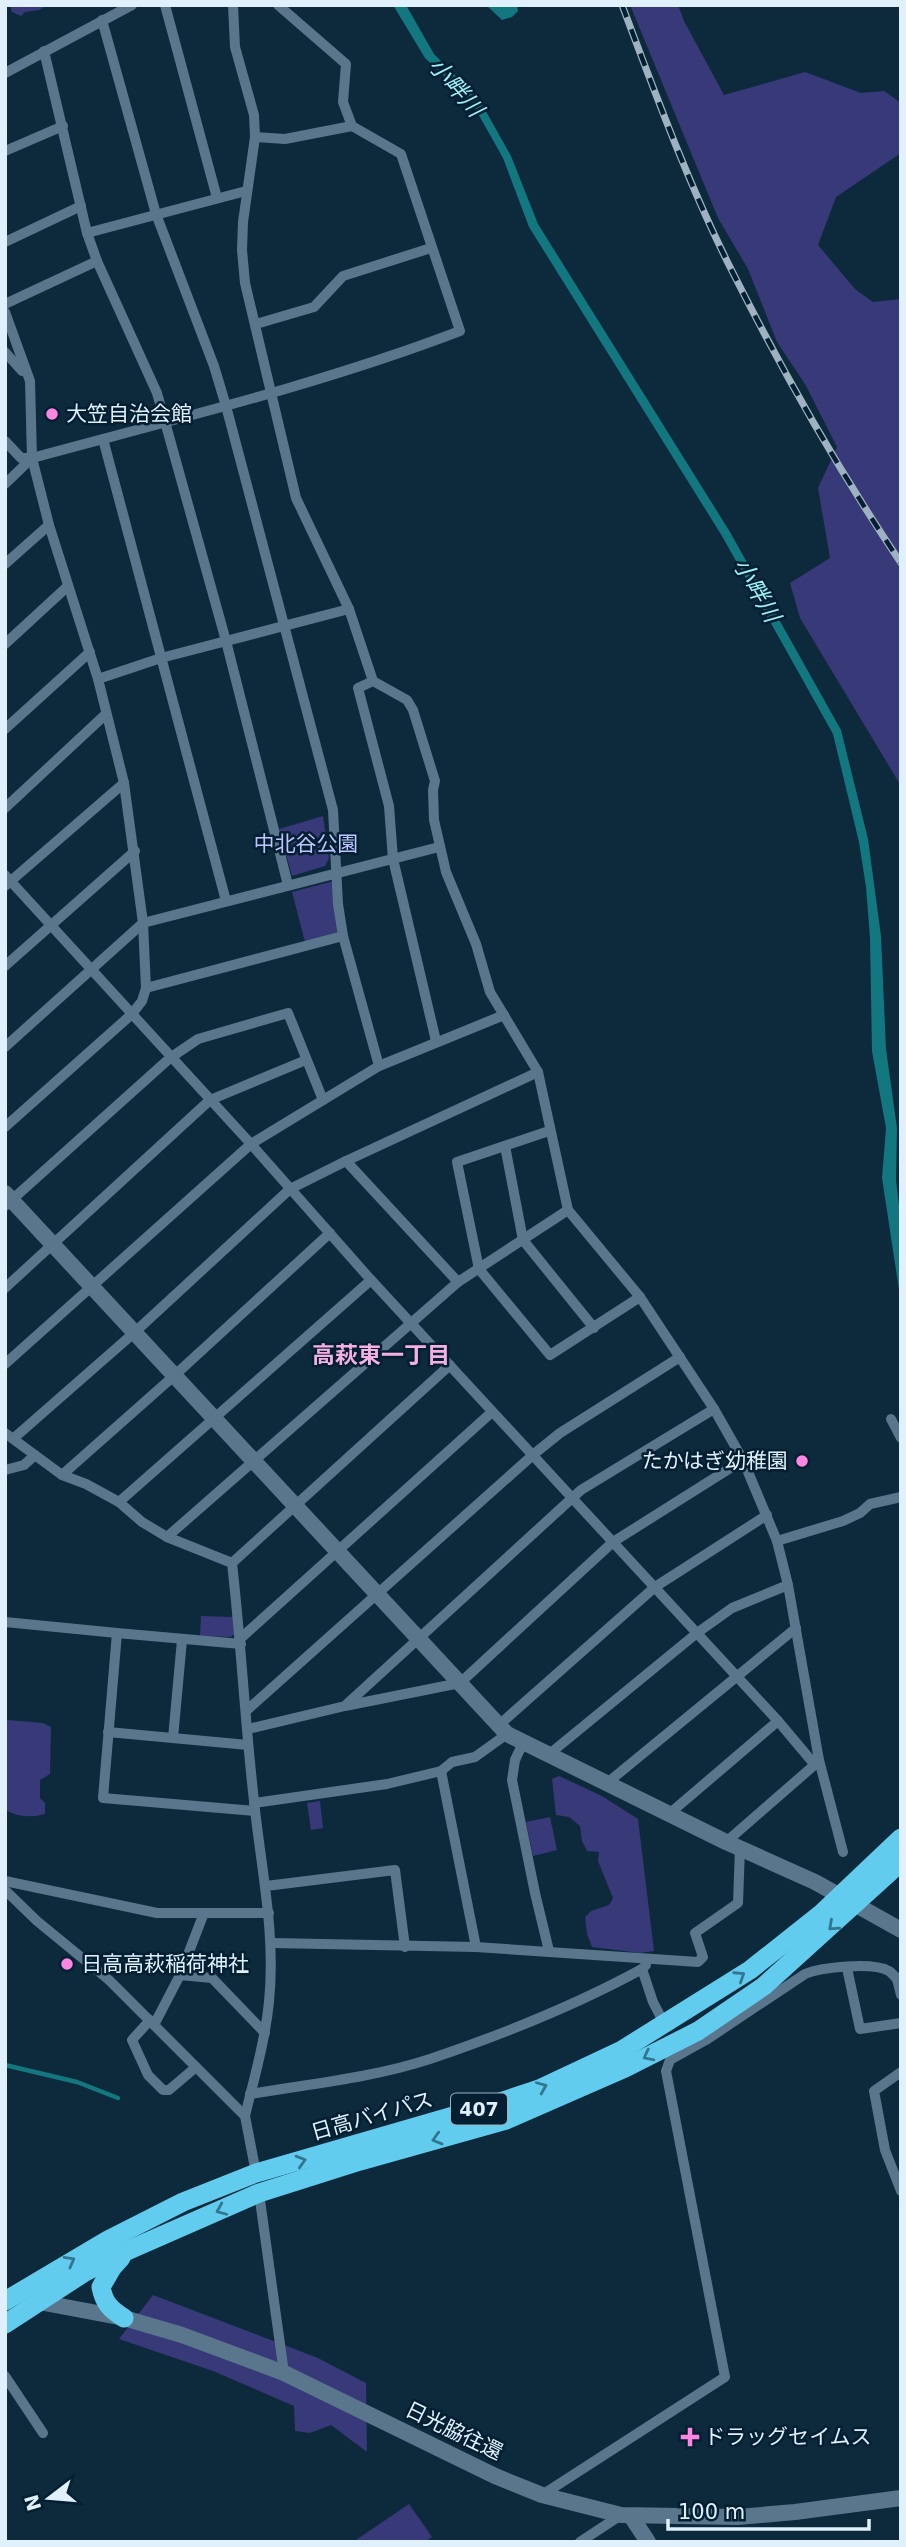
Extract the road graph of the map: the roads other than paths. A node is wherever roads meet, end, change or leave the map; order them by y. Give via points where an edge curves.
1 (132, 5) edge
2 (164, 5) edge
3 (233, 5) edge
4 (278, 5) edge
5 (102, 20) junction
6 (44, 51) junction
7 (5, 73) edge
8 (63, 126) junction
9 (352, 126) junction
10 (255, 138) junction
11 (5, 151) edge
12 (246, 191) junction
13 (216, 198) junction
14 (81, 206) junction
15 (156, 214) junction
16 (87, 233) junction
17 (5, 242) edge
18 (431, 248) junction
19 (97, 261) junction
20 (5, 304) edge
21 (5, 312) edge
22 (256, 324) junction
23 (5, 352) edge
24 (26, 374) junction
25 (273, 393) junction
26 (226, 406) junction
27 (165, 422) junction
28 (103, 439) junction
29 (5, 441) edge
30 (32, 458) junction
31 (5, 484) edge
32 (49, 525) junction
33 (5, 564) edge
34 (68, 586) junction
35 (349, 609) junction
36 (284, 626) junction
37 (226, 641) junction
38 (5, 644) edge
39 (90, 652) junction
40 (160, 658) junction
41 (97, 678) junction
42 (373, 681) junction
43 (106, 714) junction
44 (5, 729) edge
45 (124, 783) junction
46 (5, 808) edge
47 (439, 847) junction
48 (135, 851) junction
49 (393, 859) junction
50 (338, 873) junction
51 (7, 881) edge
52 (288, 885) junction
53 (226, 901) junction
54 (143, 923) junction
55 (51, 926) junction
56 (343, 936) junction
57 (5, 966) edge
58 (92, 971) junction
59 (145, 988) junction
60 (132, 1014) junction
61 (504, 1015) junction
62 (436, 1041) junction
63 (5, 1047) edge
64 (170, 1058) junction
65 (306, 1060) junction
66 (379, 1066) junction
67 (538, 1072) junction
68 (210, 1100) junction
69 (323, 1100) junction
70 (5, 1128) edge
71 (550, 1131) junction
72 (251, 1144) junction
73 (505, 1146) junction
74 (346, 1160) junction
75 (290, 1189) junction
76 (7, 1200) edge
77 (568, 1210) junction
78 (330, 1234) junction
79 (523, 1240) junction
80 (54, 1244) junction
81 (480, 1269) junction
82 (371, 1280) junction
83 (458, 1282) junction
84 (94, 1287) junction
85 (5, 1288) edge
86 (640, 1297) junction
87 (410, 1322) junction
88 (594, 1328) junction
89 (135, 1332) junction
90 (680, 1357) junction
91 (5, 1364) edge
92 (450, 1366) junction
93 (175, 1376) junction
94 (714, 1409) junction
95 (492, 1412) junction
96 (215, 1418) junction
97 (891, 1419) dead end
98 (10, 1436) edge
99 (901, 1438) edge
100 (534, 1454) junction
101 (35, 1455) junction
102 (743, 1460) junction
103 (255, 1462) junction
104 (5, 1470) edge
105 (61, 1475) junction
106 (573, 1497) junction
107 (901, 1497) edge
108 (119, 1502) junction
109 (296, 1506) junction
110 (767, 1515) junction
111 (167, 1537) junction
112 (777, 1541) junction
113 (613, 1542) junction
114 (336, 1550) junction
115 (232, 1563) junction
116 (788, 1585) junction
117 (654, 1587) junction
118 (377, 1593) junction
119 (5, 1622) edge
120 (796, 1628) junction
121 (117, 1633) junction
122 (697, 1633) junction
123 (419, 1638) junction
124 (182, 1640) junction
125 (241, 1641) junction
126 (737, 1676) junction
127 (460, 1683) junction
128 (345, 1706) junction
129 (246, 1711) junction
130 (778, 1721) junction
131 (248, 1729) junction
132 (503, 1729) junction
133 (108, 1732) junction
134 (173, 1738) junction
135 (523, 1743) junction
136 (248, 1745) junction
137 (547, 1756) junction
138 (817, 1763) junction
139 (441, 1771) junction
140 (607, 1783) junction
141 (255, 1807) junction
142 (669, 1814) junction
143 (901, 1838) edge
144 (733, 1845) junction
145 (843, 1852) dead end
146 (901, 1862) edge
147 (5, 1881) edge
148 (266, 1885) junction
149 (5, 1890) edge
150 (848, 1900) junction
151 (204, 1913) junction
152 (269, 1913) junction
153 (901, 1930) edge
154 (272, 1943) junction
155 (405, 1947) junction
156 (476, 1947) junction
157 (549, 1951) junction
158 (653, 1958) junction
159 (847, 1968) junction
160 (642, 1969) junction
161 (180, 1975) junction
162 (899, 1978) edge
163 (901, 1995) edge
164 (152, 2023) junction
165 (901, 2023) edge
166 (665, 2025) junction
167 (265, 2033) junction
168 (195, 2067) junction
169 (901, 2072) edge
170 (250, 2094) junction
171 (245, 2116) junction
172 (256, 2173) junction
173 (901, 2191) edge
174 (260, 2193) junction
175 (129, 2250) junction
176 (8, 2298) edge
177 (39, 2302) junction
178 (124, 2318) junction
179 (5, 2324) edge
180 (284, 2373) junction
181 (5, 2376) edge
182 (43, 2433) dead end
183 (542, 2495) junction
184 (901, 2498) edge
185 (626, 2515) junction
186 (580, 2542) edge
187 (648, 2542) edge

1 - 5 street
2 - 13 street
3 - 10 street via 235,47 254,116
4 - 9 street via 346,64 343,102
5 - 6 street
5 - 15 street
6 - 7 street
6 - 8 street
8 - 11 street
8 - 14 street
9 - 10 street via 285,139
9 - 18 street via 401,155
10 - 12 street
12 - 13 street
12 - 22 street via 242,250
13 - 15 street
14 - 16 street
14 - 17 street
15 - 16 street
15 - 26 street
16 - 19 street
18 - 22 street via 343,276 314,307
18 - 25 street via 460,331
19 - 20 street
19 - 27 street via 157,393
21 - 24 street
22 - 25 street
23 - 24 street
24 - 30 street
25 - 26 street
25 - 35 street via 296,498
26 - 27 street
26 - 36 street
27 - 28 street
27 - 37 street
28 - 30 street
28 - 40 street
29 - 30 street via 21,458
30 - 31 street
30 - 32 street
32 - 33 street
32 - 34 street
34 - 38 street
34 - 39 street
35 - 36 street
35 - 42 street
36 - 37 street
36 - 50 street via 333,810
37 - 40 street
37 - 52 street
39 - 41 street
39 - 44 street
40 - 41 street
40 - 53 street
41 - 43 street
42 - 47 street via 407,700 413,710 435,781
42 - 49 street via 358,688 389,806
43 - 45 street
43 - 46 street
45 - 48 street
45 - 51 street
47 - 49 street
47 - 61 street via 490,992
48 - 54 street
48 - 55 street
49 - 50 street
49 - 62 street
50 - 52 street
50 - 56 street
51 - 55 street
52 - 53 street
53 - 54 street
54 - 58 street
54 - 59 street
55 - 57 street
55 - 58 street
56 - 59 street
56 - 66 street
58 - 60 street
58 - 63 street
59 - 60 street
60 - 64 street
60 - 70 street
61 - 62 street
61 - 67 street
62 - 66 street
64 - 65 street via 198,1039 288,1013
64 - 68 street
64 - 76 street
65 - 68 street
65 - 69 street
66 - 69 street
67 - 71 street
67 - 74 street
68 - 72 street
68 - 80 street
69 - 72 street
71 - 73 street
71 - 77 street
72 - 75 street
72 - 84 street
73 - 79 street
73 - 81 street via 457,1162
74 - 75 street
74 - 83 street
75 - 78 street
75 - 89 street
76 - 80 street
77 - 79 street
77 - 86 street
78 - 82 street
78 - 93 street
79 - 81 street
79 - 88 street
80 - 84 street
80 - 85 street
81 - 83 street
81 - 88 street via 550,1355
82 - 87 street
82 - 96 street
83 - 87 street
84 - 89 street
84 - 91 street
86 - 88 street
86 - 90 street
87 - 92 street
87 - 103 street
89 - 93 street
89 - 98 street
90 - 94 street
90 - 100 street
92 - 95 street
92 - 109 street
93 - 96 street
93 - 105 street
94 - 102 street
94 - 106 street
95 - 100 street
95 - 114 street
96 - 103 street
96 - 108 street
97 - 99 street
98 - 101 street
100 - 106 street
100 - 118 street
101 - 104 street via 24,1465
101 - 105 street
102 - 110 street
102 - 113 street
103 - 109 street
103 - 111 street
105 - 108 street
106 - 113 street
106 - 123 street
107 - 112 street via 870,1504 843,1521
108 - 111 street
109 - 114 street
109 - 115 street
110 - 112 street
110 - 117 street
111 - 115 street
112 - 116 street
113 - 117 street
113 - 127 street
114 - 118 street
114 - 125 street
115 - 125 street
116 - 120 street
116 - 122 street via 732,1608
117 - 122 street
117 - 132 street
118 - 123 street
118 - 129 street
119 - 121 street
120 - 126 street
120 - 138 street
121 - 124 street
121 - 133 street
122 - 126 street
122 - 137 street
123 - 127 street
123 - 128 street
124 - 125 street
124 - 134 street
125 - 129 street
126 - 130 street
126 - 140 street
127 - 128 street
127 - 132 street
128 - 131 street
129 - 131 street
130 - 138 street
130 - 142 street
131 - 136 street
132 - 135 street
132 - 139 street via 475,1757 452,1762
133 - 134 street
133 - 141 street via 103,1798
134 - 136 street
135 - 137 street
135 - 157 street via 512,1780
136 - 141 street
137 - 140 street
138 - 144 street
138 - 145 street
139 - 141 street
139 - 156 street
140 - 142 street
141 - 148 street
142 - 144 street
143 - 150 highway, 日高バイパス / 407
144 - 150 street
144 - 158 street via 738,1903 695,1933 703,1957 698,1962
146 - 150 highway, 日高バイパス / 407
147 - 151 street via 158,1913
148 - 152 street
148 - 155 street via 395,1870
149 - 164 street
150 - 153 street
166 -> 150 highway, 日高バイパス / 407 via 750,1970 822,1913
150 -> 174 highway, 日高バイパス / 407 via 764,1986 698,2031 625,2068 506,2120
151 - 152 street
151 - 161 street
152 - 154 street
154 - 155 street
154 - 167 street
155 - 156 street
156 - 157 street
157 - 158 street
158 - 160 street
159 - 162 street via 879,1968
159 - 165 street via 860,2029
159 - 183 street via 804,1974 670,2060 666,2071 725,2377
160 - 166 street
160 - 170 street via 588,1998 428,2059
161 - 164 street
161 - 167 street via 212,1978
162 - 163 street
164 - 168 street
164 - 168 street via 132,2040 148,2075 169,2090
172 -> 166 highway, 日高バイパス / 407 via 539,2089
167 - 170 street
168 - 171 street
169 - 173 street via 874,2091 885,2150
170 - 171 street
171 - 172 street
176 -> 172 highway, 日高バイパス / 407 via 118,2234
174 -> 175 highway, 日高バイパス / 407
174 - 180 street
175 - 177 highway, 日高バイパス / 407
175 - 178 highway via 101,2287 104,2300
176 - 177 highway, 日光脇往還 / 407
177 - 178 street, 日光脇往還
177 - 179 highway, 407
178 - 180 street, 日光脇往還
180 - 183 street, 日光脇往還
181 - 182 street
183 - 185 street, 日光脇往還
184 - 185 street, 日光脇往還 via 738,2517
185 - 186 street
185 - 187 street

